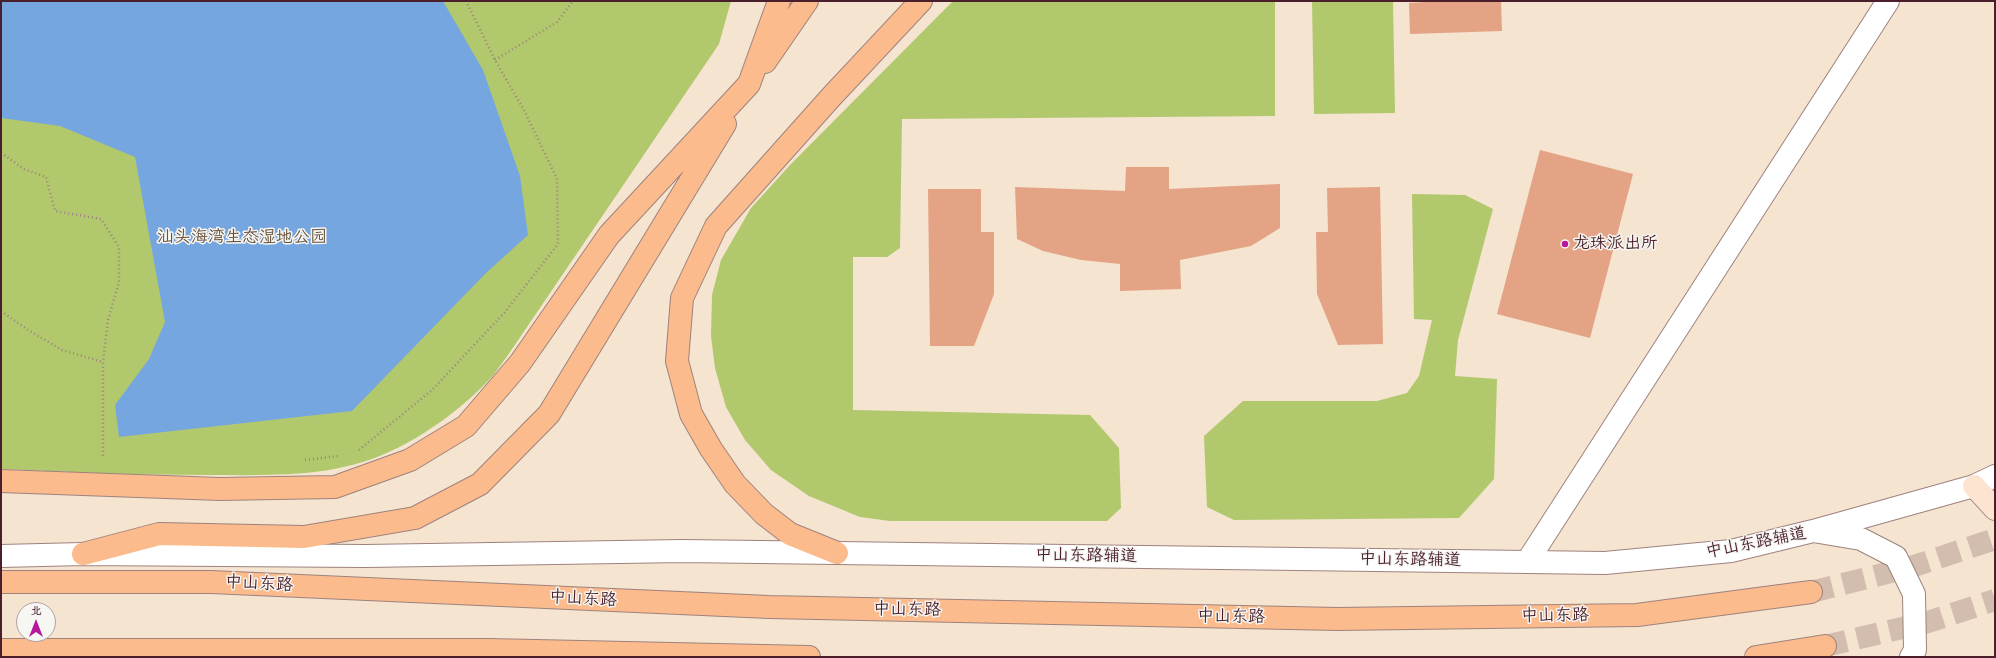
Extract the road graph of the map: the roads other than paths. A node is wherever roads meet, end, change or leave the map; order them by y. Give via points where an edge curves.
1 (779, 1) edge
2 (808, 1) edge
3 (921, 1) edge
4 (1888, 1) edge
5 (749, 84) junction
6 (1995, 476) edge
7 (1, 481) edge
8 (1974, 486) junction
9 (1995, 509) edge
10 (1813, 531) junction
11 (837, 553) junction
12 (83, 554) junction
13 (1, 556) edge
14 (1527, 562) junction
15 (1, 582) edge
16 (1812, 592) tunnel mouth
17 (1825, 646) tunnel mouth
18 (1, 650) edge
19 (809, 657) edge
20 (1756, 657) edge
21 (1911, 657) edge

1 - 5 highway
2 - 5 highway
3 - 11 highway via 716,226 682,298 677,361 691,414 711,449 735,484 764,514 790,534
4 - 14 street
5 - 7 highway via 609,235 520,363 466,426 410,460 335,487 220,489
5 - 12 highway via 549,414 480,484 416,518 304,537 159,534
6 - 8 street, 中山东路辅道
8 - 9 main road
8 - 10 street, 中山东路辅道
10 - 14 street, 中山东路辅道 via 1731,551 1605,563
10 - 21 street via 1861,539 1896,557 1914,594 1915,650
11 - 12 street, 中山东路辅道 via 683,551 365,556
11 - 14 street, 中山东路辅道
12 - 13 street, 中山东路辅道
15 - 16 highway, 中山东路 via 211,582 769,607 1336,619 1637,615
17 - 20 highway
18 - 19 highway via 490,650

